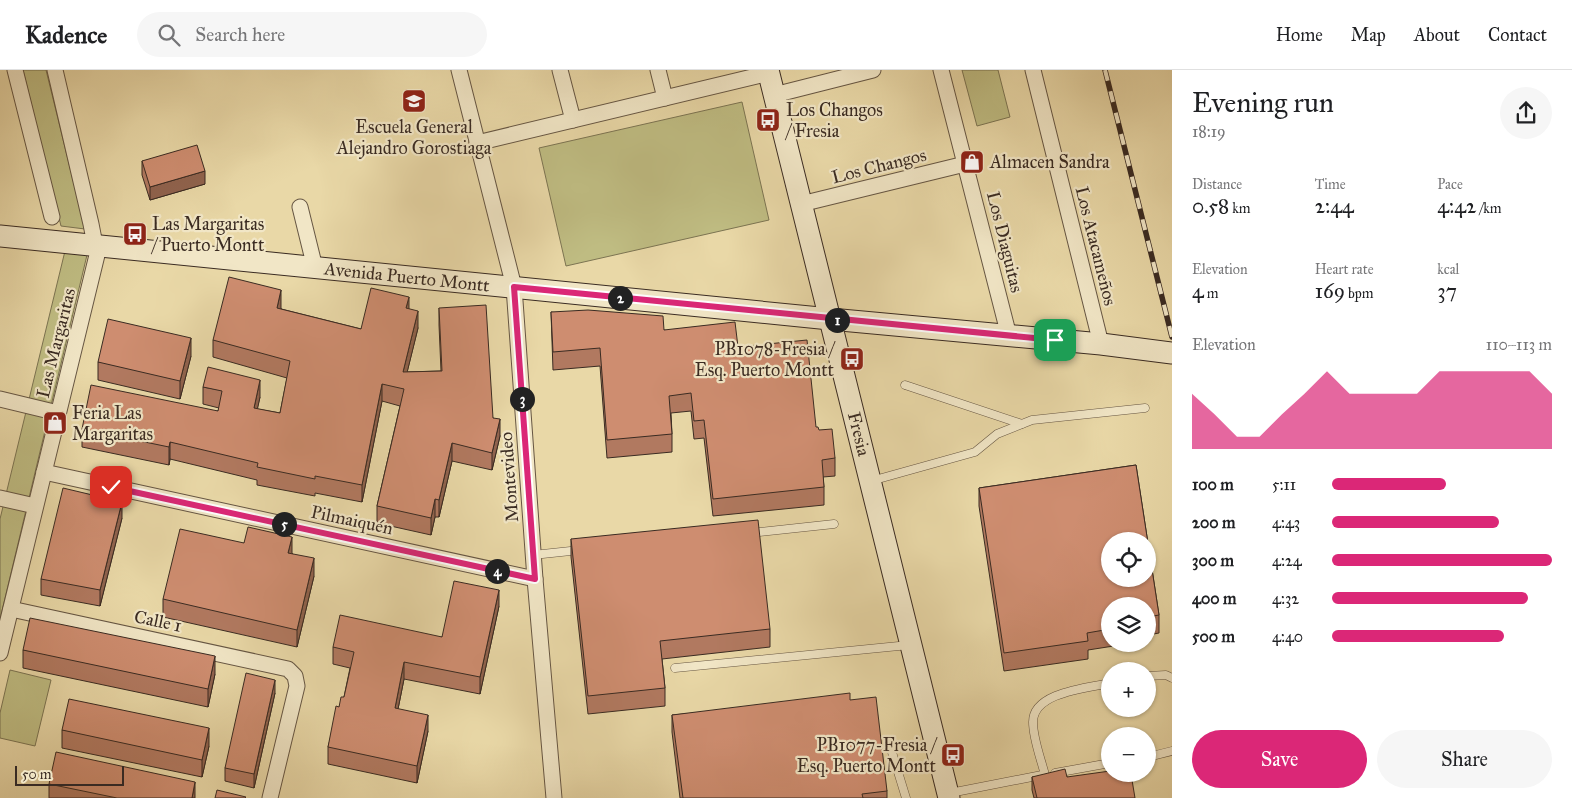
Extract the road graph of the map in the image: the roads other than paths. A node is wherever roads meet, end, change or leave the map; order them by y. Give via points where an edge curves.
1 (16, 70) edge
2 (55, 70) edge
3 (459, 70) edge
4 (560, 70) edge
5 (658, 70) edge
6 (941, 70) edge
7 (1033, 70) edge
8 (768, 71) edge
9 (867, 71) edge
10 (774, 95) junction
11 (665, 98) junction
12 (573, 120) junction
13 (478, 143) junction
14 (965, 164) junction
15 (801, 204) junction
16 (300, 207) dead end
17 (52, 217) dead end
18 (0, 236) edge
19 (96, 246) junction
20 (315, 268) junction
21 (514, 287) junction
22 (830, 319) junction
23 (1009, 336) junction
24 (1100, 344) junction
25 (1172, 353) edge
26 (905, 385) dead end
27 (0, 400) edge
28 (1145, 408) dead end
29 (58, 413) junction
30 (1022, 424) junction
31 (44, 472) junction
32 (870, 481) junction
33 (0, 498) edge
34 (35, 506) junction
35 (834, 524) dead end
36 (744, 533) edge
37 (585, 550) edge
38 (533, 554) junction
39 (535, 579) junction
40 (8, 603) edge
41 (912, 644) junction
42 (0, 653) edge
43 (675, 668) dead end
44 (1156, 676) edge
45 (1172, 678) edge
46 (1101, 686) edge
47 (892, 750) dead end
48 (1172, 751) edge
49 (1156, 755) edge
50 (1101, 765) edge
51 (1045, 775) junction
52 (949, 796) edge
53 (270, 798) edge
54 (554, 798) edge
55 (906, 798) edge

1 - 17 street
2 - 19 street, Las Margaritas
3 - 13 street, Montevideo
4 - 12 street
5 - 11 street
6 - 14 street, Los Diaguitas
7 - 24 street, Los Atacameños
8 - 10 street, Fresia
8 - 11 street
9 - 10 street
10 - 15 street, Fresia
11 - 12 street
12 - 13 street
13 - 21 street, Montevideo
14 - 15 street, Los Changos
14 - 23 street, Los Diaguitas
15 - 22 street, Fresia
16 - 20 street
18 - 19 street, Avenida Puerto Montt
19 - 20 street, Avenida Puerto Montt
19 - 29 street, Las Margaritas via 94,267
20 - 21 street, Avenida Puerto Montt
21 - 22 street, Avenida Puerto Montt
21 - 38 street, Montevideo
22 - 23 street, Avenida Puerto Montt
22 - 32 street, Fresia
23 - 24 street, Avenida Puerto Montt
24 - 25 street, Avenida Puerto Montt
26 - 30 lane
27 - 29 street
28 - 30 lane via 1032,420
29 - 31 street, Las Margaritas
30 - 32 lane via 997,434 975,452
31 - 34 street, Las Margaritas
31 - 39 street, Pilmaiquén
32 - 41 street, Fresia
33 - 34 street
34 - 40 street, Las Margaritas
35 - 36 lane
37 - 38 lane
38 - 39 street, Montevideo
39 - 54 street, Montevideo
40 - 42 street, Las Margaritas
40 - 53 street, Calle 1 via 284,667 295,676 296,691
41 - 43 lane
41 - 52 street, Fresia
44 - 45 lane
46 - 51 lane via 1049,698 1033,716
47 - 55 lane
48 - 49 lane
50 - 51 lane
51 - 52 lane

